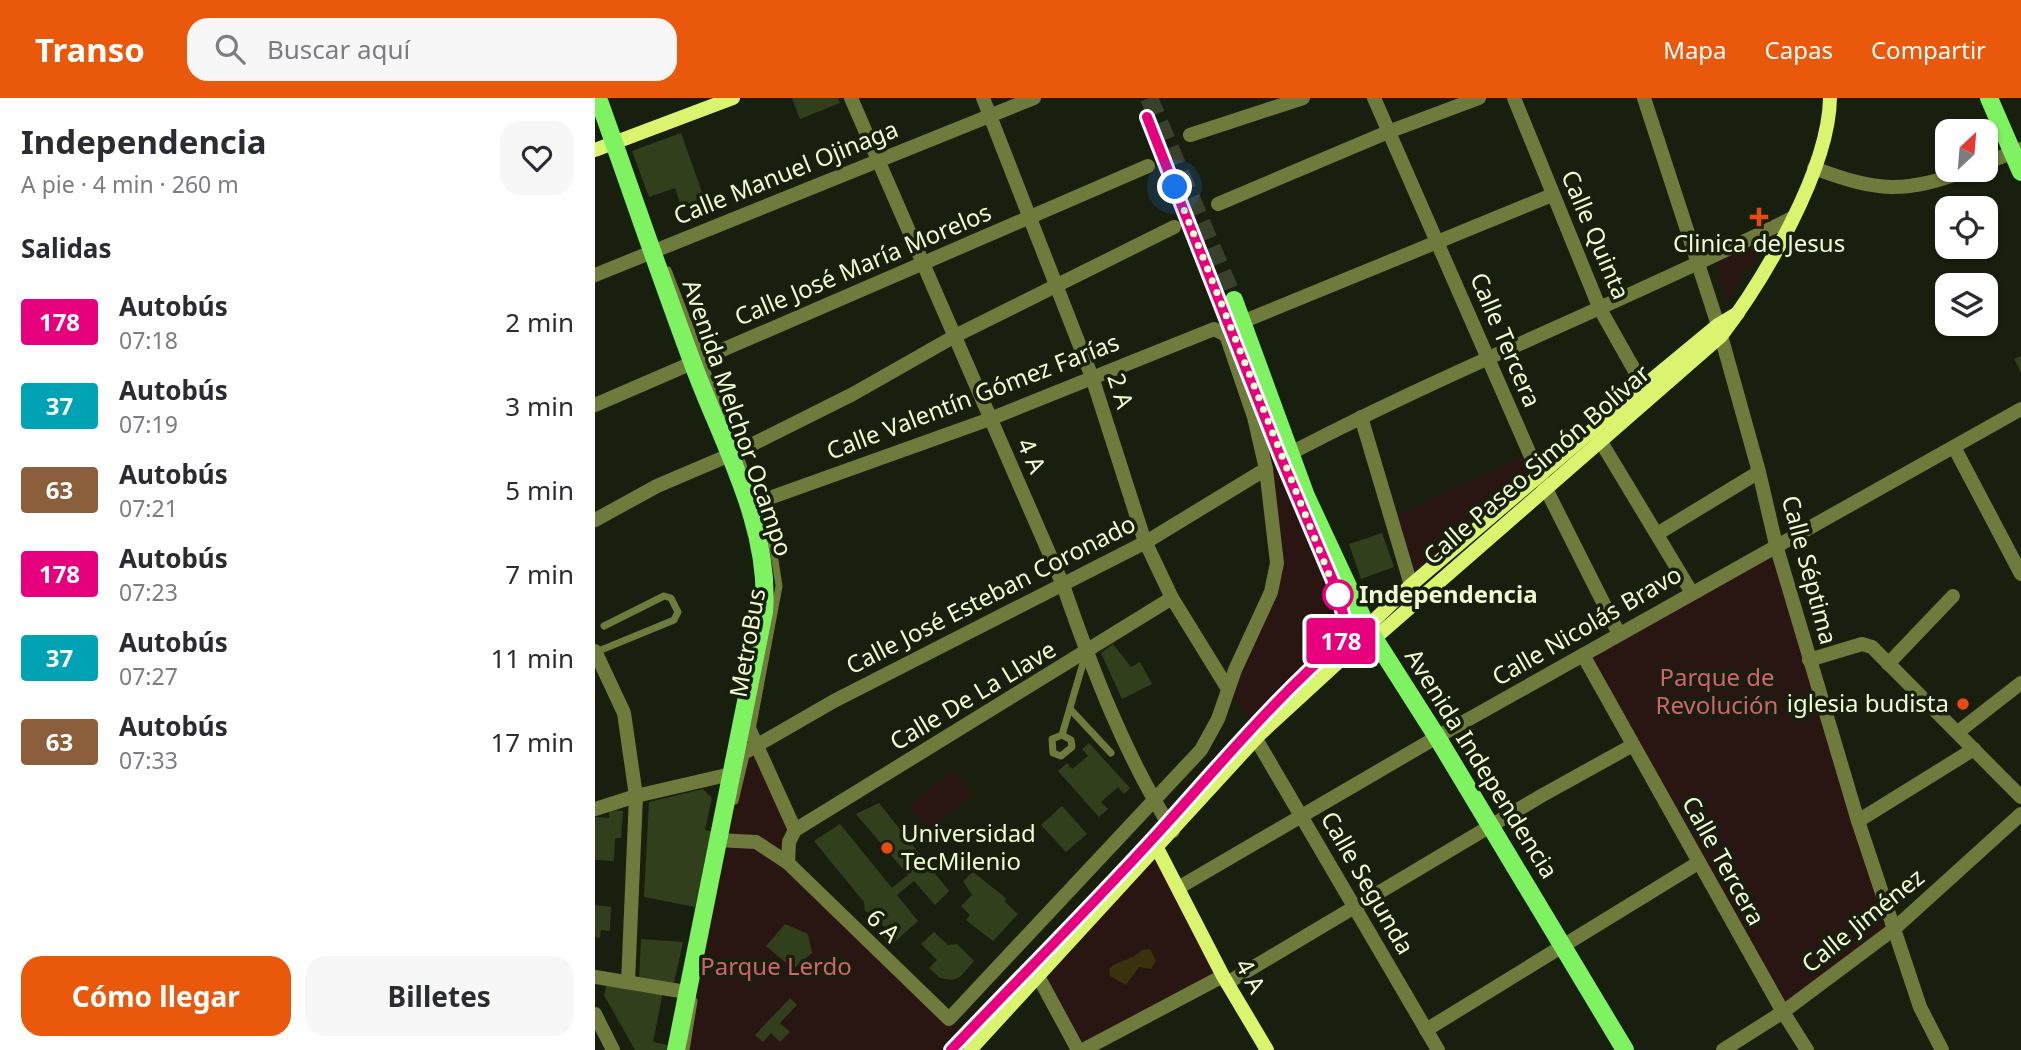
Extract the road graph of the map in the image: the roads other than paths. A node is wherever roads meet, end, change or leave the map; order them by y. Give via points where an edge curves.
1 (598, 98) edge
2 (607, 98) edge
3 (733, 98) edge
4 (851, 98) edge
5 (983, 98) edge
6 (1034, 98) edge
7 (1303, 98) edge
8 (1374, 98) edge
9 (1479, 98) edge
10 (1514, 98) edge
11 (1644, 98) edge
12 (1830, 98) edge
13 (1990, 98) edge
14 (990, 114) junction
15 (1147, 117) dead end
16 (1388, 132) junction
17 (1190, 135) dead end
18 (618, 141) junction
19 (595, 150) edge
20 (2017, 151) edge
21 (1999, 158) edge
22 (876, 161) junction
23 (1148, 166) dead end
24 (1814, 168) junction
25 (2021, 172) edge
26 (1935, 181) edge
27 (1552, 195) junction
28 (1218, 204) dead end
29 (1030, 217) junction
30 (1792, 218) junction
31 (1174, 227) dead end
32 (1439, 242) junction
33 (657, 251) junction
34 (1699, 264) junction
35 (924, 265) junction
36 (595, 275) edge
37 (1058, 283) junction
38 (1234, 300) tunnel mouth
39 (1600, 309) junction
40 (1242, 322) junction
41 (1719, 331) junction
42 (955, 336) junction
43 (1488, 360) junction
44 (697, 362) junction
45 (1092, 377) junction
46 (1647, 392) junction
47 (595, 405) edge
48 (2021, 409) edge
49 (1361, 417) junction
50 (990, 419) junction
51 (1597, 436) junction
52 (1954, 447) junction
53 (734, 453) junction
54 (1289, 454) junction
55 (1266, 469) junction
56 (1759, 472) junction
57 (1543, 482) junction
58 (752, 504) junction
59 (595, 520) edge
60 (1657, 534) junction
61 (1146, 542) junction
62 (1776, 545) junction
63 (2021, 574) edge
64 (1063, 585) junction
65 (1411, 585) junction
66 (1692, 593) junction
67 (1953, 596) dead end
68 (1172, 598) junction
69 (604, 626) dead end
70 (1619, 634) junction
71 (1367, 636) junction
72 (595, 652) edge
73 (1087, 653) junction
74 (1583, 655) junction
75 (1809, 660) junction
76 (1888, 664) junction
77 (2021, 682) edge
78 (1229, 689) junction
79 (1071, 710) junction
80 (743, 715) junction
81 (1958, 732) junction
82 (1062, 736) dead end
83 (1437, 737) junction
84 (1256, 739) junction
85 (1633, 745) junction
86 (1974, 749) junction
87 (744, 751) junction
88 (1111, 753) dead end
89 (636, 796) junction
90 (2021, 797) edge
91 (1154, 802) junction
92 (595, 809) edge
93 (2021, 814) edge
94 (1301, 815) junction
95 (1858, 821) junction
96 (1491, 825) junction
97 (1170, 826) junction
98 (795, 830) junction
99 (721, 840) junction
100 (1157, 848) junction
101 (788, 863) junction
102 (1698, 863) junction
103 (1178, 888) junction
104 (1355, 908) junction
105 (1894, 929) junction
106 (1562, 944) junction
107 (1038, 976) junction
108 (595, 977) edge
109 (1225, 980) junction
110 (628, 982) junction
111 (686, 992) junction
112 (1783, 1012) junction
113 (595, 1014) edge
114 (1426, 1030) junction
115 (613, 1050) edge
116 (676, 1050) edge
117 (686, 1050) edge
118 (951, 1050) edge
119 (970, 1050) edge
120 (1081, 1050) edge
121 (1267, 1050) edge
122 (1438, 1050) edge
123 (1625, 1050) edge
124 (1723, 1050) edge
125 (1807, 1050) edge
126 (1942, 1050) edge

1 - 18 main road, Avenida Melchor Ocampo
2 - 18 lane
3 - 18 main road
4 - 22 street, 4 A
5 - 14 street, 2 A
6 - 14 street, Calle Manuel Ojinaga
7 - 17 street
8 - 16 street, Calle Tercera
9 - 16 street
10 - 27 street, Calle Quinta
11 - 34 street, Calle Séptima
12 - 24 main road, Calle Paseo Simón Bolívar via 1830,115
13 - 20 main road
14 - 22 street, Calle Manuel Ojinaga
14 - 29 street, 2 A
15 - 97 lane via 1334,583 1349,634 1262,715
16 - 28 street
16 - 32 street, Calle Tercera
18 - 19 main road
18 - 33 main road, Avenida Melchor Ocampo
20 - 21 street
20 - 25 main road
22 - 33 street, Calle Manuel Ojinaga
22 - 35 street, 4 A
23 - 29 street, Calle José María Morelos
24 - 26 street via 1855,183 1897,190
24 - 30 main road, Calle Paseo Simón Bolívar
27 - 32 street
27 - 39 street, Calle Quinta
29 - 35 street, Calle José María Morelos
29 - 37 street, 2 A
30 - 34 street
30 - 41 main road, Calle Paseo Simón Bolívar via 1738,313
31 - 37 street
32 - 40 street
32 - 43 street, Calle Tercera
33 - 36 street, Calle Manuel Ojinaga
33 - 44 main road, Avenida Melchor Ocampo
34 - 39 street
34 - 41 street, Calle Séptima
35 - 42 street, 4 A
35 - 44 street, Calle José María Morelos
37 - 42 street
37 - 45 street, 2 A
38 - 40 main road, Avenida Independencia
39 - 43 street
39 - 46 street, Calle Quinta
40 - 54 main road, Avenida Independencia
41 - 46 main road, Calle Paseo Simón Bolívar
41 - 56 street, Calle Séptima
42 - 50 street, 4 A
42 - 53 street via 853,394
43 - 49 street
43 - 57 street, Calle Tercera
44 - 47 street, Calle José María Morelos
44 - 53 main road, Avenida Melchor Ocampo
45 - 50 street, Calle Valentín Gómez Farías
45 - 55 street, Calle Valentín Gómez Farías via 1214,329 1226,335
45 - 61 street, 2 A
46 - 51 main road, Calle Paseo Simón Bolívar
48 - 52 street, Calle Nicolás Bravo
49 - 54 street
49 - 65 street
50 - 58 street, Calle Valentín Gómez Farías
50 - 64 street, 4 A
51 - 57 main road, Calle Paseo Simón Bolívar
51 - 60 street
52 - 62 street, Calle Nicolás Bravo
52 - 63 street
53 - 58 main road, Avenida Melchor Ocampo
53 - 59 street via 657,486
54 - 71 main road, Avenida Independencia
55 - 61 street, Calle José Esteban Coronado
55 - 78 street via 1276,574
56 - 60 street
56 - 62 street, Calle Séptima
57 - 65 main road, Calle Paseo Simón Bolívar
57 - 70 street, Calle Tercera
57 - 71 main road, Calle Paseo Simón Bolívar
58 - 80 main road, Avenida Melchor Ocampo via 767,579
58 - 87 lane, MetroBus via 774,554 779,586
60 - 66 street
61 - 64 street, Calle José Esteban Coronado
61 - 68 street, 2 A
62 - 66 street, Calle Nicolás Bravo
62 - 75 street, Calle Séptima
64 - 73 street, 4 A
64 - 87 street, Calle José Esteban Coronado
65 - 71 main road, Calle Paseo Simón Bolívar
66 - 70 street, Calle Nicolás Bravo
67 - 76 street
68 - 73 street, Calle De La Llave
68 - 78 street, 2 A
69 - 72 lane via 664,596 671,598 678,612 674,620
70 - 74 street, Calle Nicolás Bravo
71 - 83 main road, Avenida Independencia
71 - 84 main road, Calle Paseo Simón Bolívar
72 - 89 street via 624,713
73 - 79 lane
73 - 91 street, 4 A
73 - 98 street, Calle De La Llave
74 - 83 street, Calle Nicolás Bravo
74 - 85 street, Calle Tercera
75 - 76 street via 1867,645
75 - 95 street, Calle Séptima
76 - 81 street
77 - 81 street
78 - 91 street via 1201,750
79 - 82 lane
79 - 88 lane
80 - 87 main road, Avenida Melchor Ocampo
80 - 87 street
81 - 86 street
83 - 94 street, Calle Nicolás Bravo
83 - 96 main road, Avenida Independencia
84 - 94 street, Calle Segunda
84 - 97 main road, Calle Paseo Simón Bolívar
85 - 96 street
85 - 102 street, Calle Tercera
86 - 90 street
86 - 95 street
87 - 89 street, Calle José Esteban Coronado
87 - 98 street
87 - 99 main road, Avenida Melchor Ocampo
87 - 99 lane, MetroBus
89 - 92 street, Calle José Esteban Coronado
89 - 110 street
91 - 97 street, 4 A
91 - 101 street, 6 A via 949,1019
93 - 105 street, Calle Jiménez
94 - 103 street, Calle Nicolás Bravo
94 - 104 street, Calle Segunda
95 - 105 street, Calle Séptima
96 - 104 street
96 - 106 main road, Avenida Independencia
97 - 100 main road, Calle Paseo Simón Bolívar
97 - 118 lane
98 - 101 street
99 - 101 street, 6 A via 756,842
99 - 111 main road, Avenida Melchor Ocampo
99 - 117 lane, MetroBus
100 - 103 main road, 4 A
100 - 107 main road, Calle Paseo Simón Bolívar
102 - 106 street
102 - 112 street, Calle Tercera
103 - 109 main road, 4 A
104 - 109 street
104 - 114 street, Calle Segunda
105 - 112 street, Calle Jiménez
105 - 126 street, Calle Séptima via 1920,1007
106 - 114 street
106 - 123 main road, Avenida Independencia
107 - 119 main road, Calle Paseo Simón Bolívar
107 - 120 street
108 - 110 street
109 - 120 street
109 - 121 main road, 4 A
110 - 111 street
111 - 116 main road, Avenida Melchor Ocampo
112 - 124 street, Calle Jiménez
112 - 125 street, Calle Tercera
113 - 115 street
114 - 122 street, Calle Segunda

